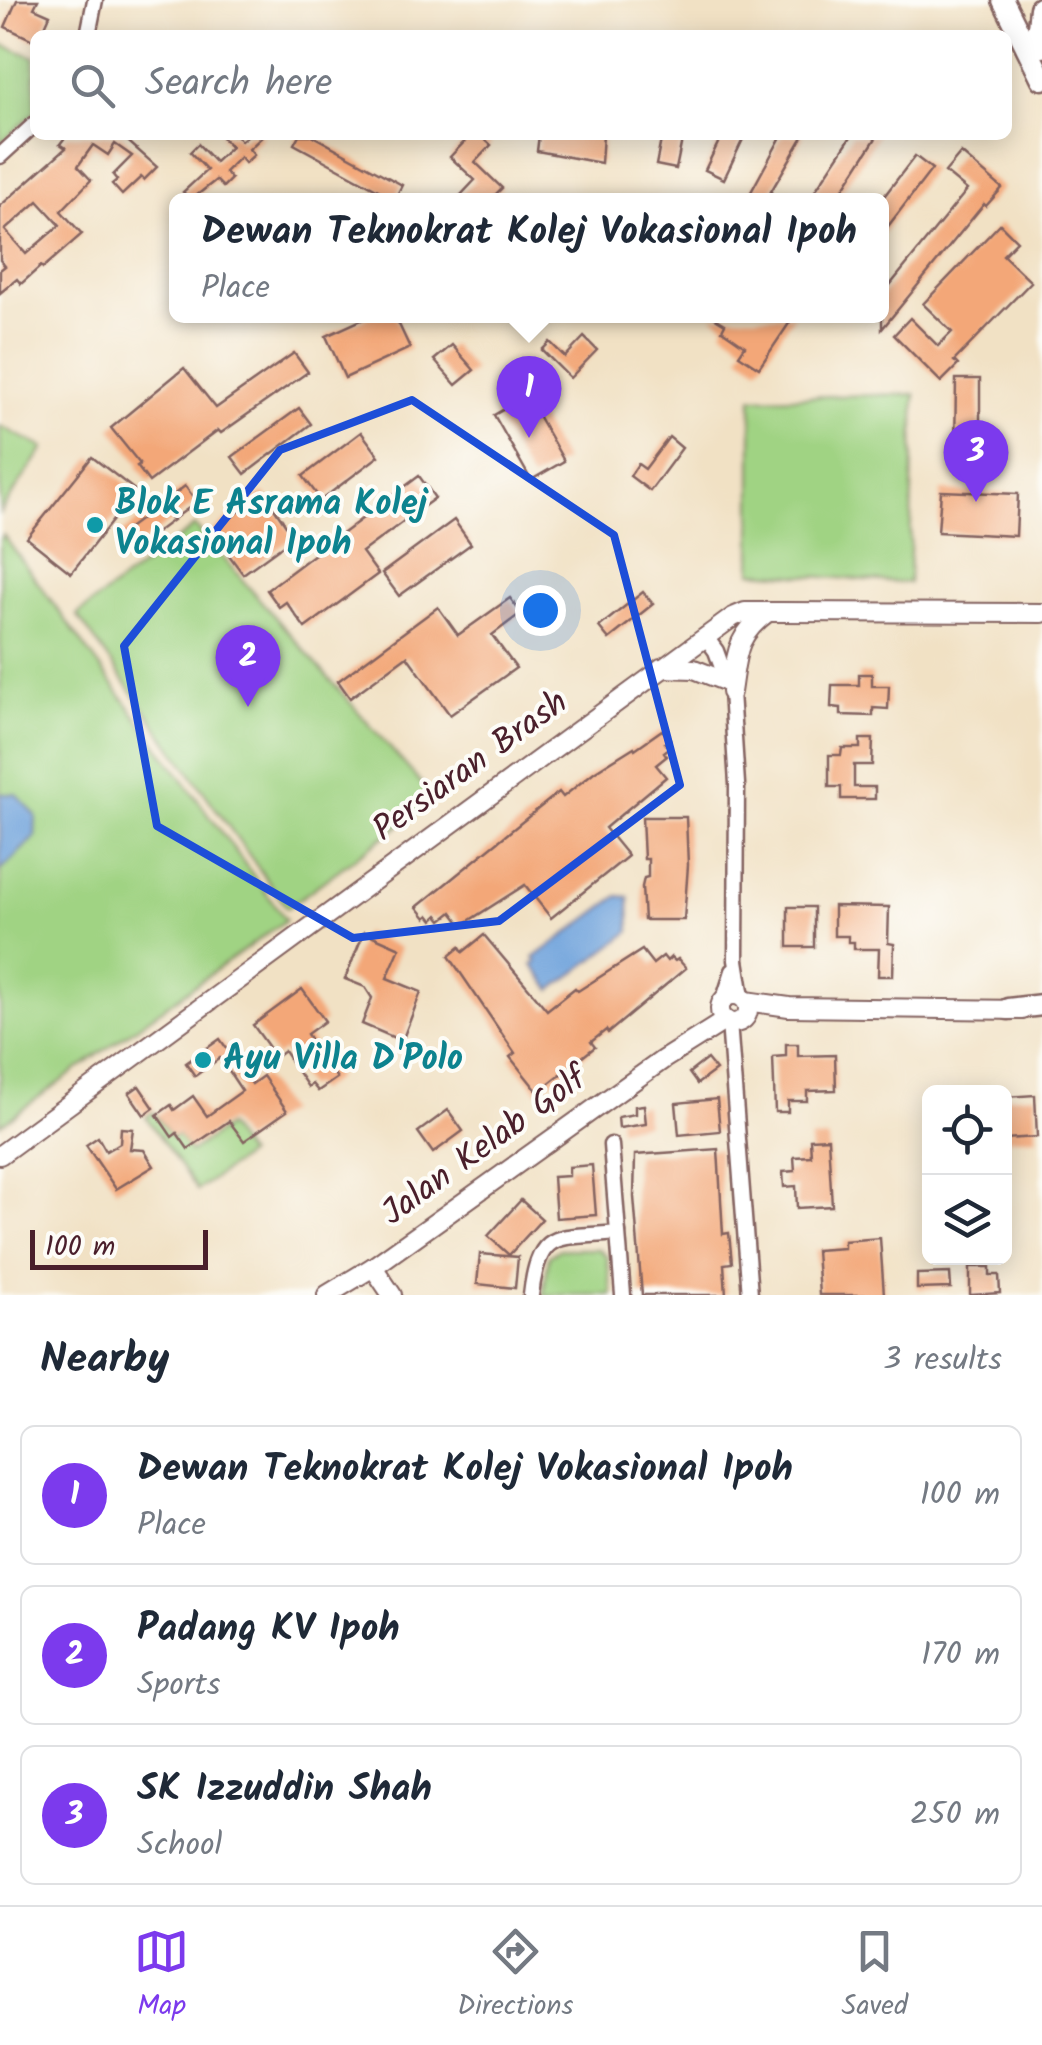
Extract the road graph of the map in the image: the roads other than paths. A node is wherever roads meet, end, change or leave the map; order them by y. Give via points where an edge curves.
1 (96, 0) edge
2 (1002, 0) edge
3 (1016, 0) edge
4 (1040, 10) edge
5 (89, 30) edge
6 (1042, 47) edge
7 (1042, 79) edge
8 (30, 129) edge
9 (0, 156) edge
10 (768, 612) junction
11 (1042, 613) edge
12 (700, 640) junction
13 (661, 668) junction
14 (727, 682) junction
15 (1008, 1009) joint
16 (734, 1010) junction
17 (1039, 1010) edge
18 (611, 1144) dead end
19 (0, 1155) edge
20 (618, 1233) junction
21 (373, 1267) junction
22 (327, 1295) edge
23 (392, 1295) edge
24 (531, 1295) edge
25 (624, 1295) edge
26 (750, 1295) edge

1 - 5 street
2 - 7 main road
3 - 4 main road via 1022,10
4 - 6 main road
8 - 9 street
10 - 11 street, Persiaran Brash
10 - 12 street, Persiaran Brash via 745,612
10 - 14 street via 746,630
12 - 13 street, Persiaran Brash
12 - 14 street
13 - 14 street via 694,669
13 - 19 street, Persiaran Brash
14 - 16 street via 737,784
15 - 16 street
15 - 17 main road
16 - 21 street, Jalan Kelab Golf
16 - 26 street
18 - 20 street
20 - 24 street via 555,1238 534,1264
20 - 25 street
21 - 22 street, Jalan Kelab Golf
21 - 23 street

